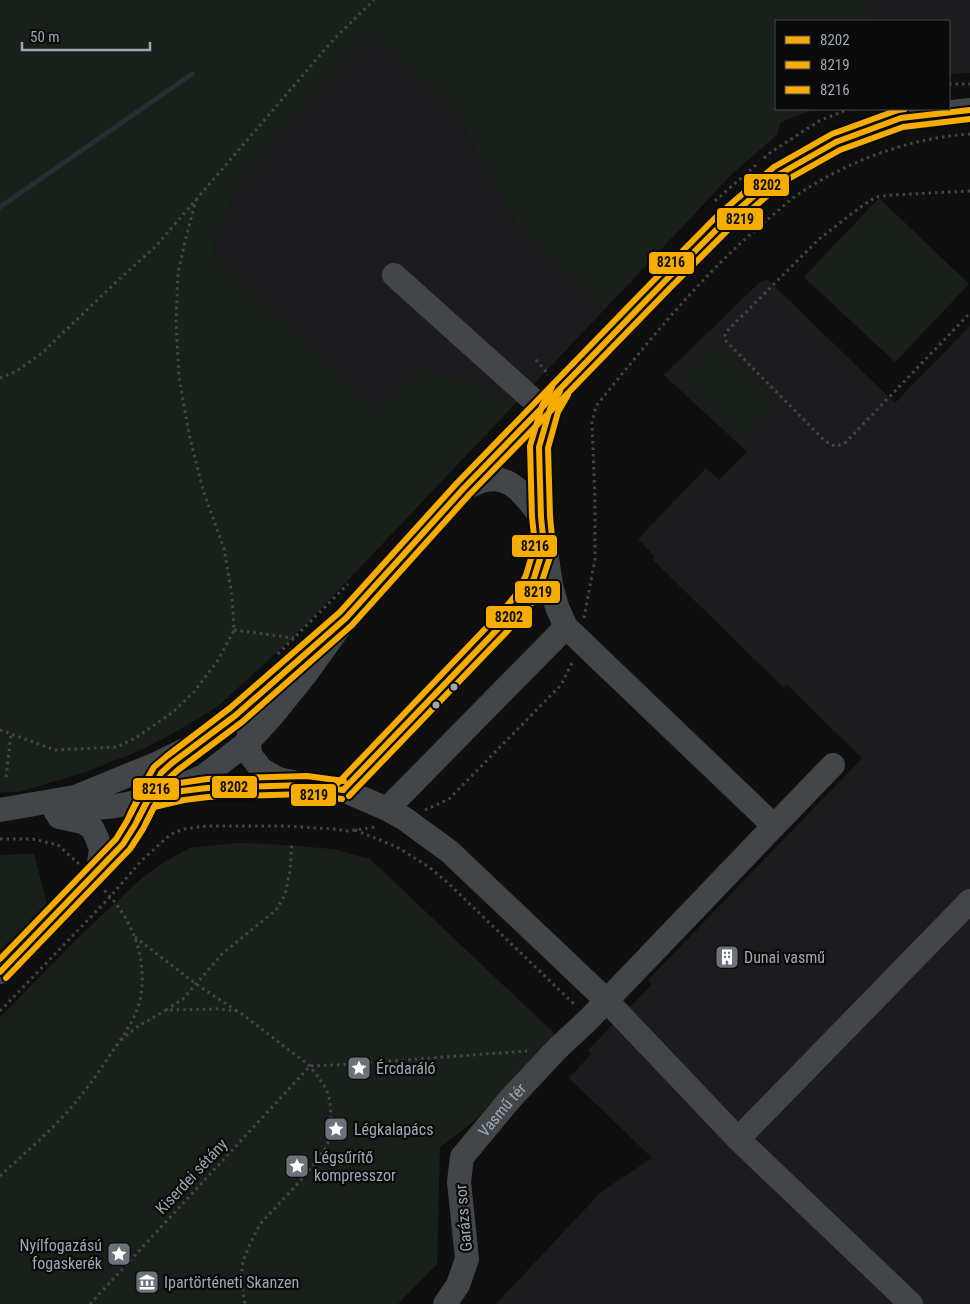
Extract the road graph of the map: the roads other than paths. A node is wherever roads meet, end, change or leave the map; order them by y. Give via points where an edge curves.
1 (970, 110) edge
2 (394, 275) dead end
3 (564, 385) junction
4 (535, 402) junction
5 (463, 489) junction
6 (541, 517) junction
7 (544, 546) junction
8 (346, 618) junction
9 (573, 633) junction
10 (280, 665) junction
11 (248, 742) junction
12 (199, 743) junction
13 (834, 765) dead end
14 (307, 785) junction
15 (343, 790) junction
16 (148, 800) junction
17 (0, 812) edge
18 (32, 814) junction
19 (396, 814) junction
20 (774, 826) junction
21 (95, 873) junction
22 (970, 901) edge
23 (0, 972) edge
24 (606, 1000) junction
25 (738, 1139) junction
26 (462, 1157) joint
27 (445, 1304) edge
28 (910, 1304) edge

1 - 3 street via 901,118 836,142 778,175 724,222
2 - 4 street
3 - 4 street
3 - 6 street via 550,409 539,447
4 - 5 street
5 - 6 street via 488,480 502,480 526,496
5 - 8 street
6 - 7 street
7 - 9 street via 556,607
7 - 15 street via 527,595 513,613
8 - 10 street
8 - 11 street via 278,710
9 - 19 street
9 - 20 street
10 - 11 street via 250,725
10 - 12 street via 236,715
11 - 14 street via 251,756 261,769 278,779
11 - 16 street via 204,776
12 - 16 street via 161,773
12 - 17 street via 75,797
13 - 20 street, Vasmű tér
14 - 15 street
14 - 16 street via 207,788
15 - 19 street
16 - 18 street
16 - 21 street via 123,844
17 - 18 street
18 - 21 street via 83,822 92,828 101,848
19 - 24 street via 450,852
20 - 24 street, Vasmű tér
21 - 23 street
22 - 25 street
24 - 25 street
24 - 26 street, Vasmű tér via 511,1098
25 - 28 street
26 - 27 street, Garázs sor via 459,1182 467,1259 458,1285

